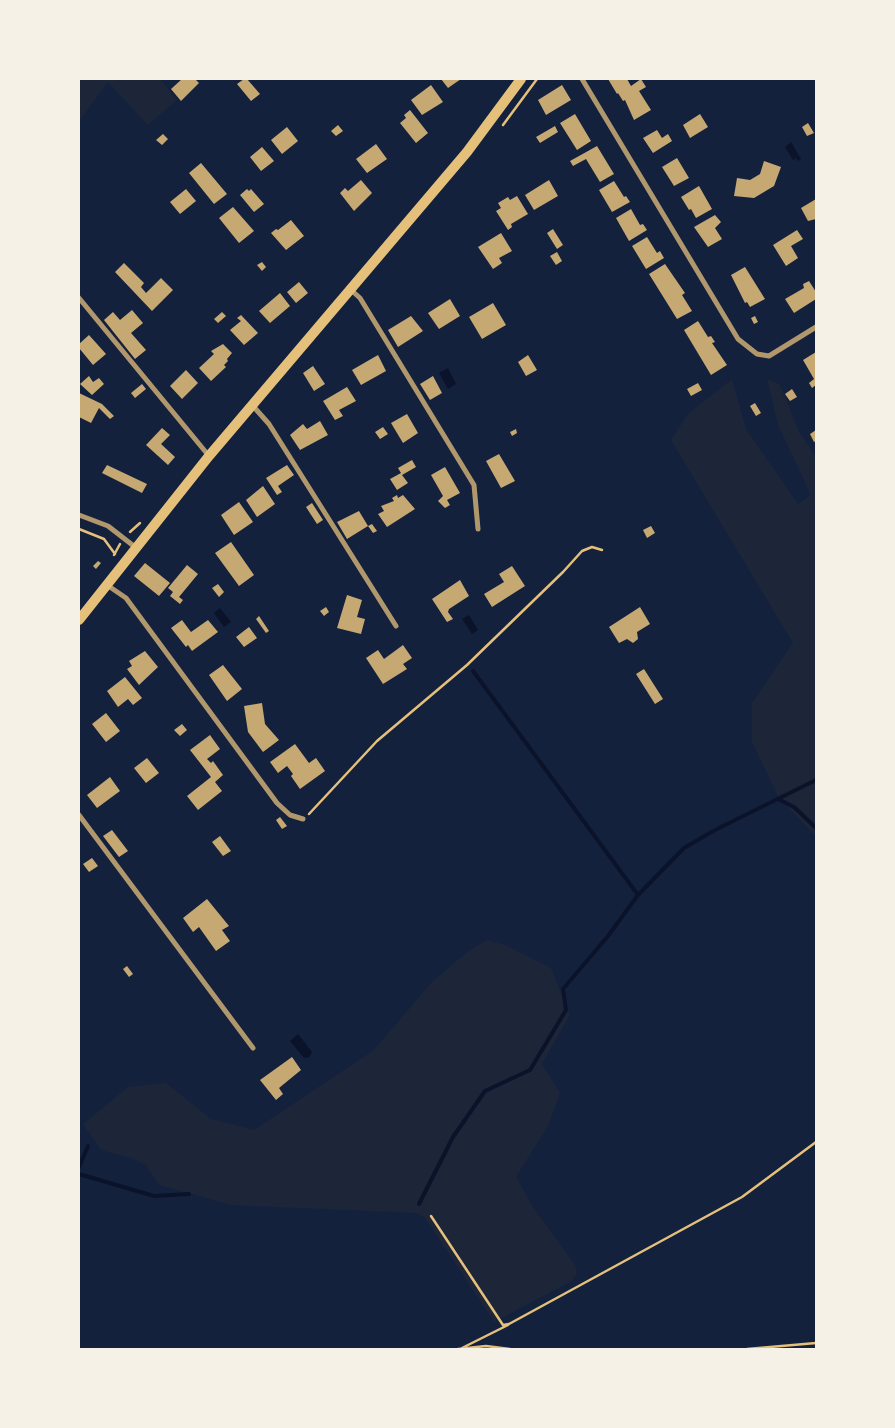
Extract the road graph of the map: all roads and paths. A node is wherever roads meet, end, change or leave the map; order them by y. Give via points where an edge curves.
1 (521, 79) edge
2 (582, 79) edge
3 (351, 290) junction
4 (79, 298) edge
5 (816, 327) edge
6 (253, 406) junction
7 (209, 456) junction
8 (79, 515) edge
9 (478, 528) dead end
10 (79, 529) edge
11 (135, 547) junction
12 (602, 550) dead end
13 (115, 554) dead end
14 (106, 584) junction
15 (79, 620) edge
16 (396, 626) dead end
17 (79, 815) edge
18 (303, 819) joint
19 (253, 1048) dead end
20 (816, 1142) edge
21 (431, 1216) dead end
22 (509, 1324) junction
23 (816, 1343) edge
24 (460, 1349) edge
25 (510, 1349) edge
26 (747, 1349) edge

1 - 3 main road via 467,152
2 - 5 street via 742,343 757,354 769,356
3 - 6 main road
3 - 9 street via 360,298 474,485
4 - 7 street
6 - 7 main road
6 - 16 street via 265,418
7 - 11 main road
8 - 11 street via 108,526
10 - 13 path via 104,539
11 - 14 main road
12 - 18 path via 592,546 582,550 467,664 378,740
14 - 15 main road
14 - 18 street via 126,598 277,802 290,816
17 - 19 street
20 - 22 path via 742,1198
21 - 22 path via 503,1325
22 - 24 path
23 - 26 path
24 - 25 path via 486,1346

